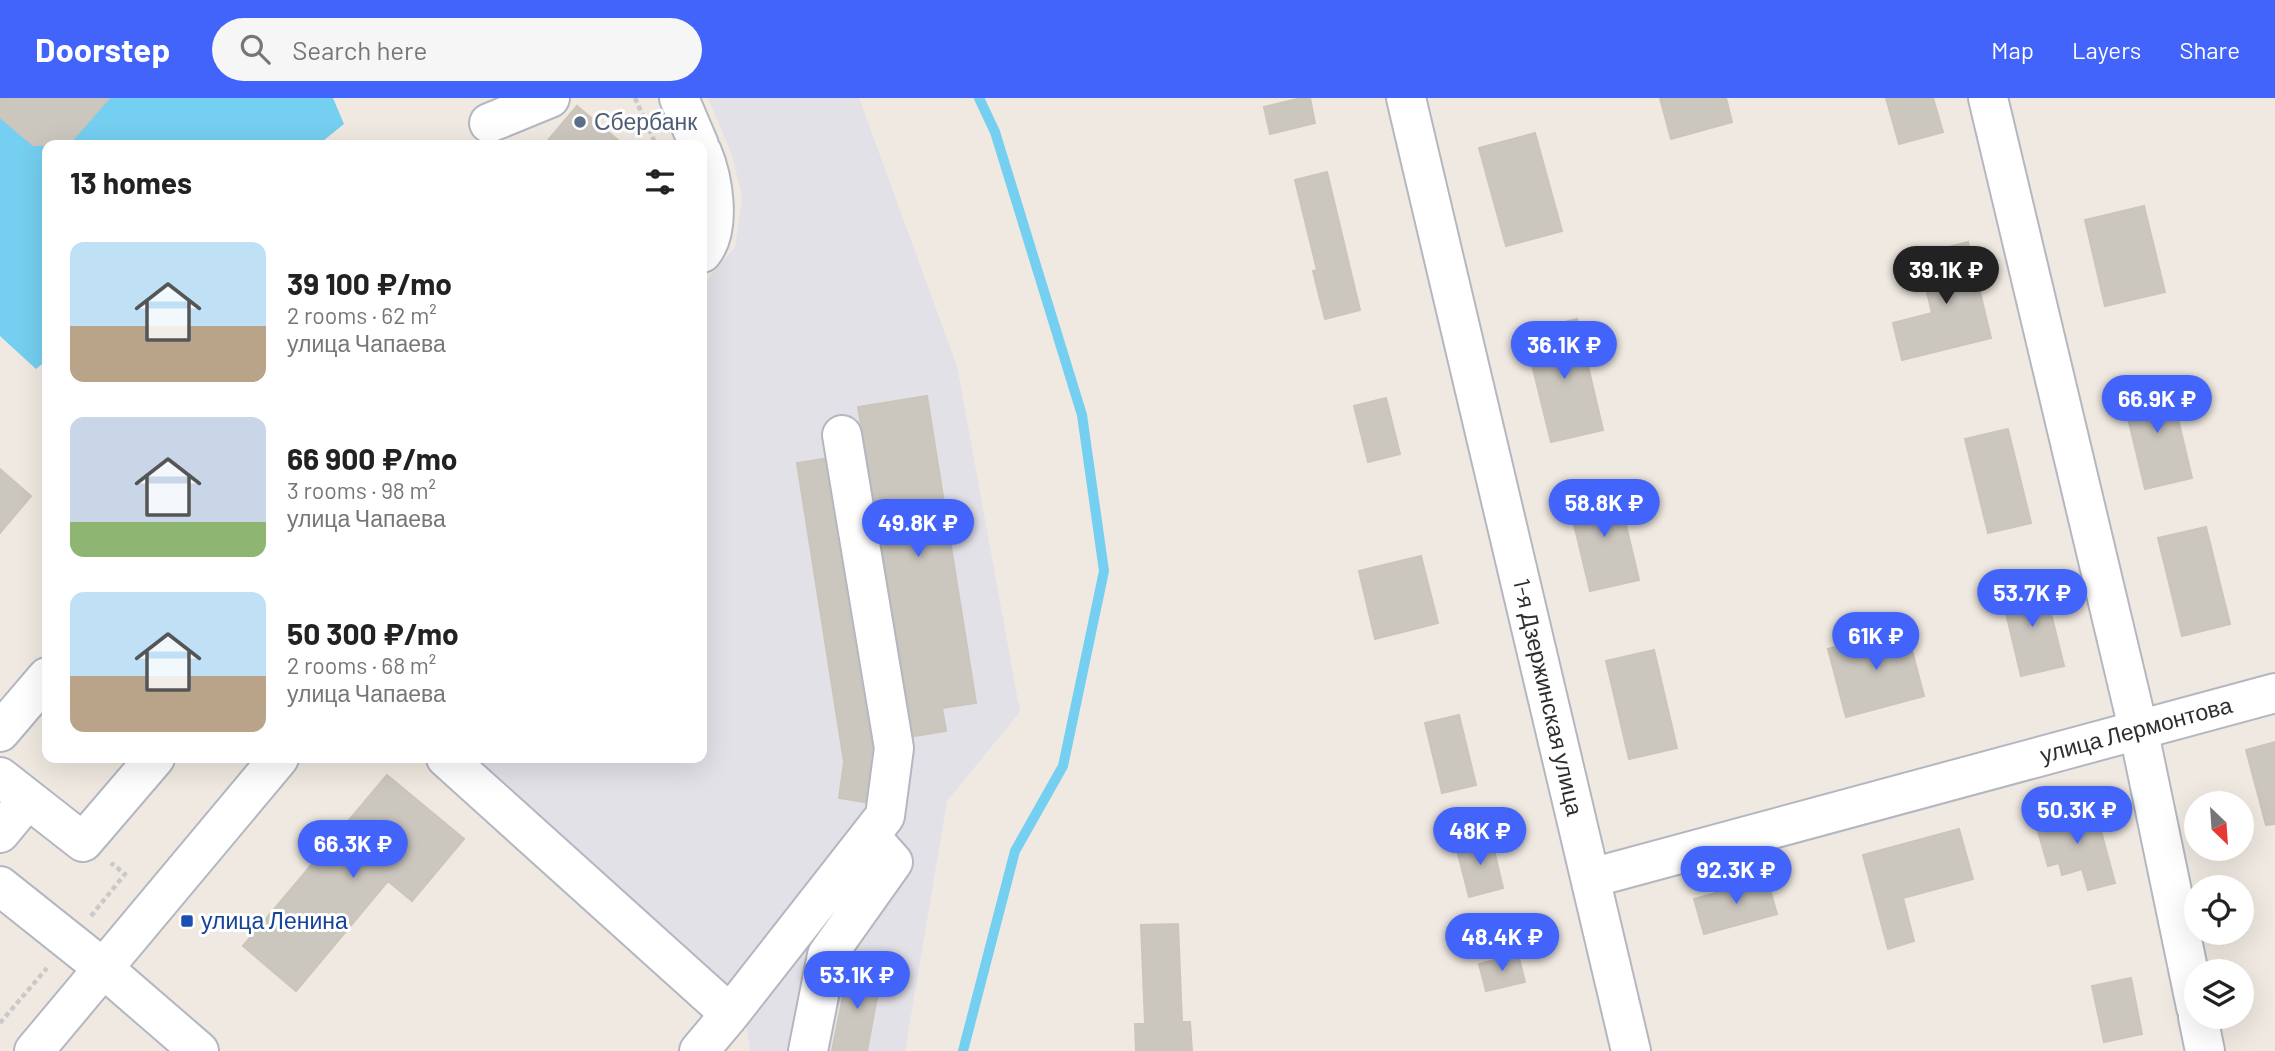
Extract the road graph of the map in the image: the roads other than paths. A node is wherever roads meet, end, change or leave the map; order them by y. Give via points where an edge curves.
1 (550, 98) edge
2 (679, 98) edge
3 (1406, 98) edge
4 (1987, 98) edge
5 (488, 122) edge
6 (697, 140) edge
7 (707, 172) edge
8 (707, 246) edge
9 (842, 435) dead end
10 (42, 683) edge
11 (2275, 692) edge
12 (2138, 729) junction
13 (0, 732) edge
14 (151, 763) edge
15 (275, 763) edge
16 (452, 763) edge
17 (14, 788) edge
18 (0, 833) edge
19 (870, 836) junction
20 (1591, 878) junction
21 (0, 886) edge
22 (2186, 959) edge
23 (103, 968) junction
24 (730, 1014) junction
25 (2200, 1029) edge
26 (34, 1051) edge
27 (199, 1051) edge
28 (699, 1051) edge
29 (808, 1051) edge
30 (1631, 1051) edge
31 (2205, 1051) edge

1 - 5 street
2 - 6 street
3 - 20 street, 1-я Дзержинская улица
4 - 12 street
7 - 8 street via 715,203
9 - 19 street via 894,747 885,816
10 - 13 street
11 - 12 street, улица Лермонтова
12 - 20 street, улица Лермонтова
12 - 22 street
14 - 17 street via 83,842
15 - 23 street
16 - 24 street
17 - 18 street
19 - 24 street
19 - 29 street via 893,862 827,955
20 - 30 street, 1-я Дзержинская улица
21 - 23 street
23 - 26 street
23 - 27 street
24 - 28 street
25 - 31 street

